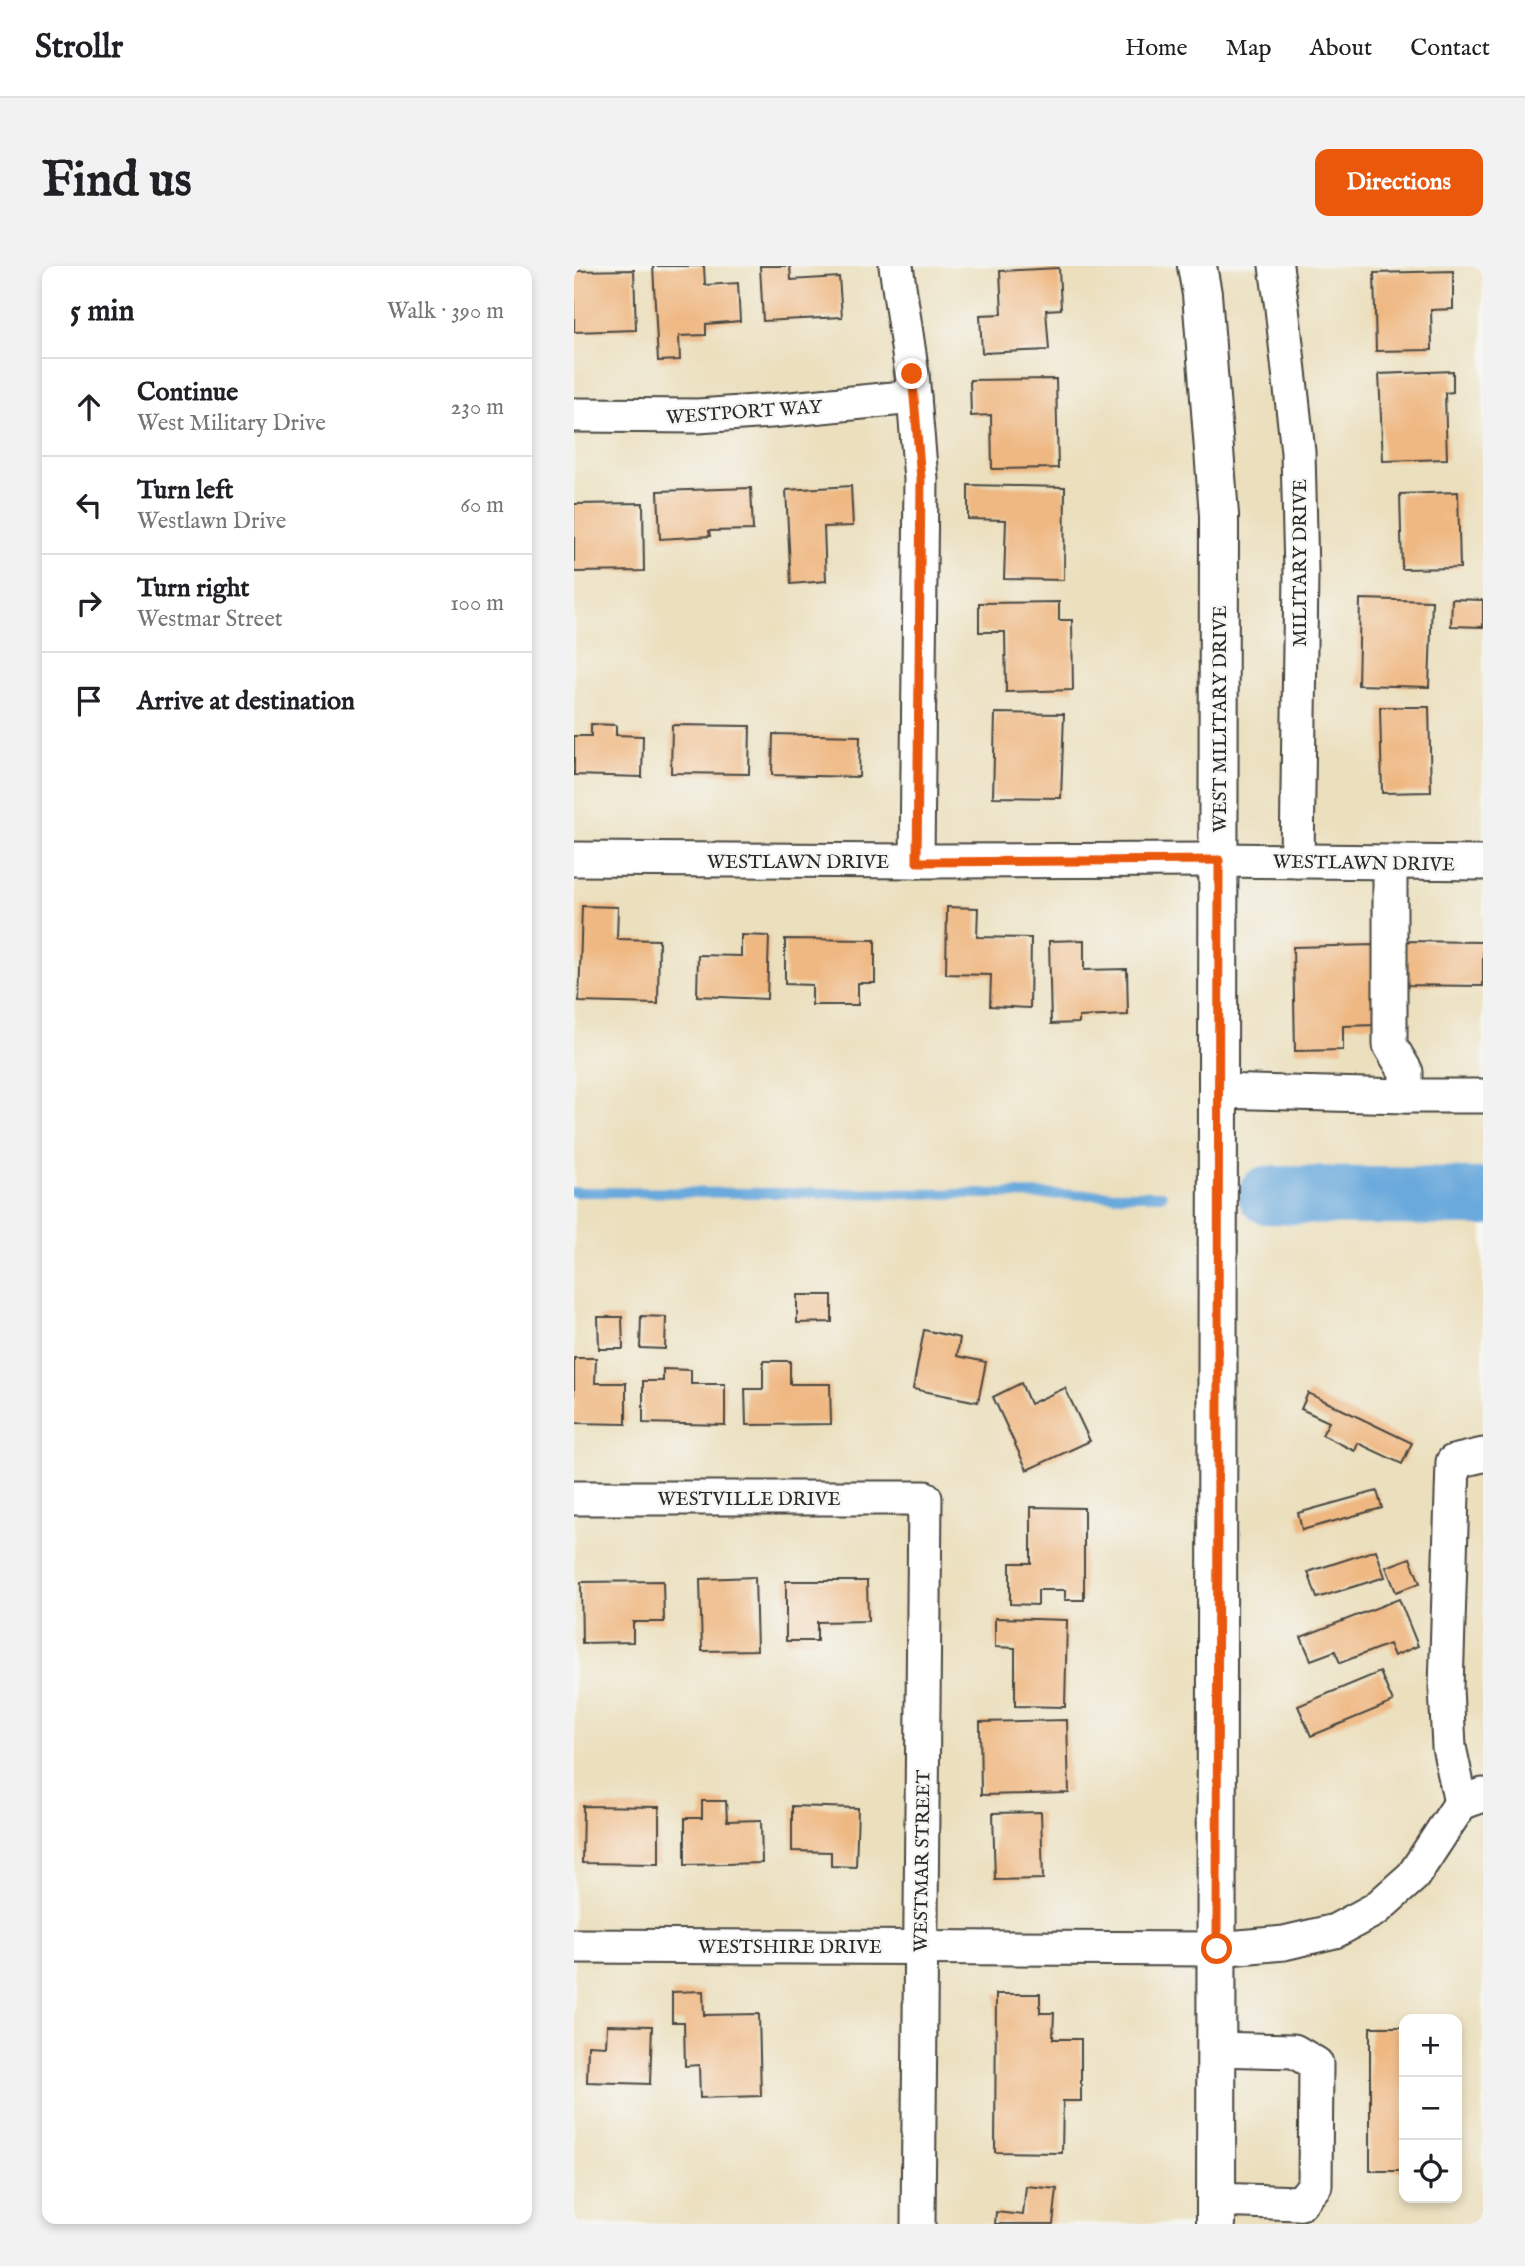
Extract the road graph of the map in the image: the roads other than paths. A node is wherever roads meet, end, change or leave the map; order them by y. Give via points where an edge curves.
1 (896, 266) edge
2 (1197, 266) edge
3 (1276, 266) edge
4 (914, 397) junction
5 (574, 415) edge
6 (574, 859) edge
7 (1219, 860) junction
8 (917, 862) junction
9 (1297, 862) junction
10 (1390, 863) junction
11 (1483, 863) edge
12 (1219, 1091) junction
13 (1406, 1097) junction
14 (1483, 1097) edge
15 (1483, 1455) edge
16 (574, 1497) edge
17 (925, 1498) joint
18 (1472, 1799) edge
19 (574, 1946) edge
20 (919, 1946) junction
21 (1217, 1949) junction
22 (1216, 2049) junction
23 (1216, 2212) edge
24 (1304, 2214) edge
25 (918, 2224) edge

1 - 4 street
2 - 7 main road, WEST MILITARY DRIVE via 1219,515
3 - 9 street, MILITARY DRIVE via 1298,452
4 - 5 street, WESTPORT WAY via 698,416
4 - 8 street via 921,479
6 - 8 street, WESTLAWN DRIVE
7 - 8 street, WESTLAWN DRIVE
7 - 9 street, WESTLAWN DRIVE
7 - 12 main road, WEST MILITARY DRIVE
9 - 10 street, WESTLAWN DRIVE
10 - 11 street, WESTLAWN DRIVE
10 - 13 street via 1390,1045 1406,1072
12 - 13 street
12 - 21 main road, WEST MILITARY DRIVE
13 - 14 street
15 - 18 street via 1453,1462 1446,1688 1449,1746
16 - 17 street, WESTVILLE DRIVE
17 - 20 street, WESTMAR STREET
18 - 21 street, WESTSHIRE DRIVE via 1413,1876 1376,1909 1335,1931 1284,1944
19 - 20 street, WESTSHIRE DRIVE
20 - 21 street, WESTSHIRE DRIVE
20 - 25 street, WESTMAR STREET
21 - 22 main road, WEST MILITARY DRIVE
22 - 23 main road, WEST MILITARY DRIVE
22 - 24 street via 1294,2052 1316,2064 1315,2185
23 - 24 street

